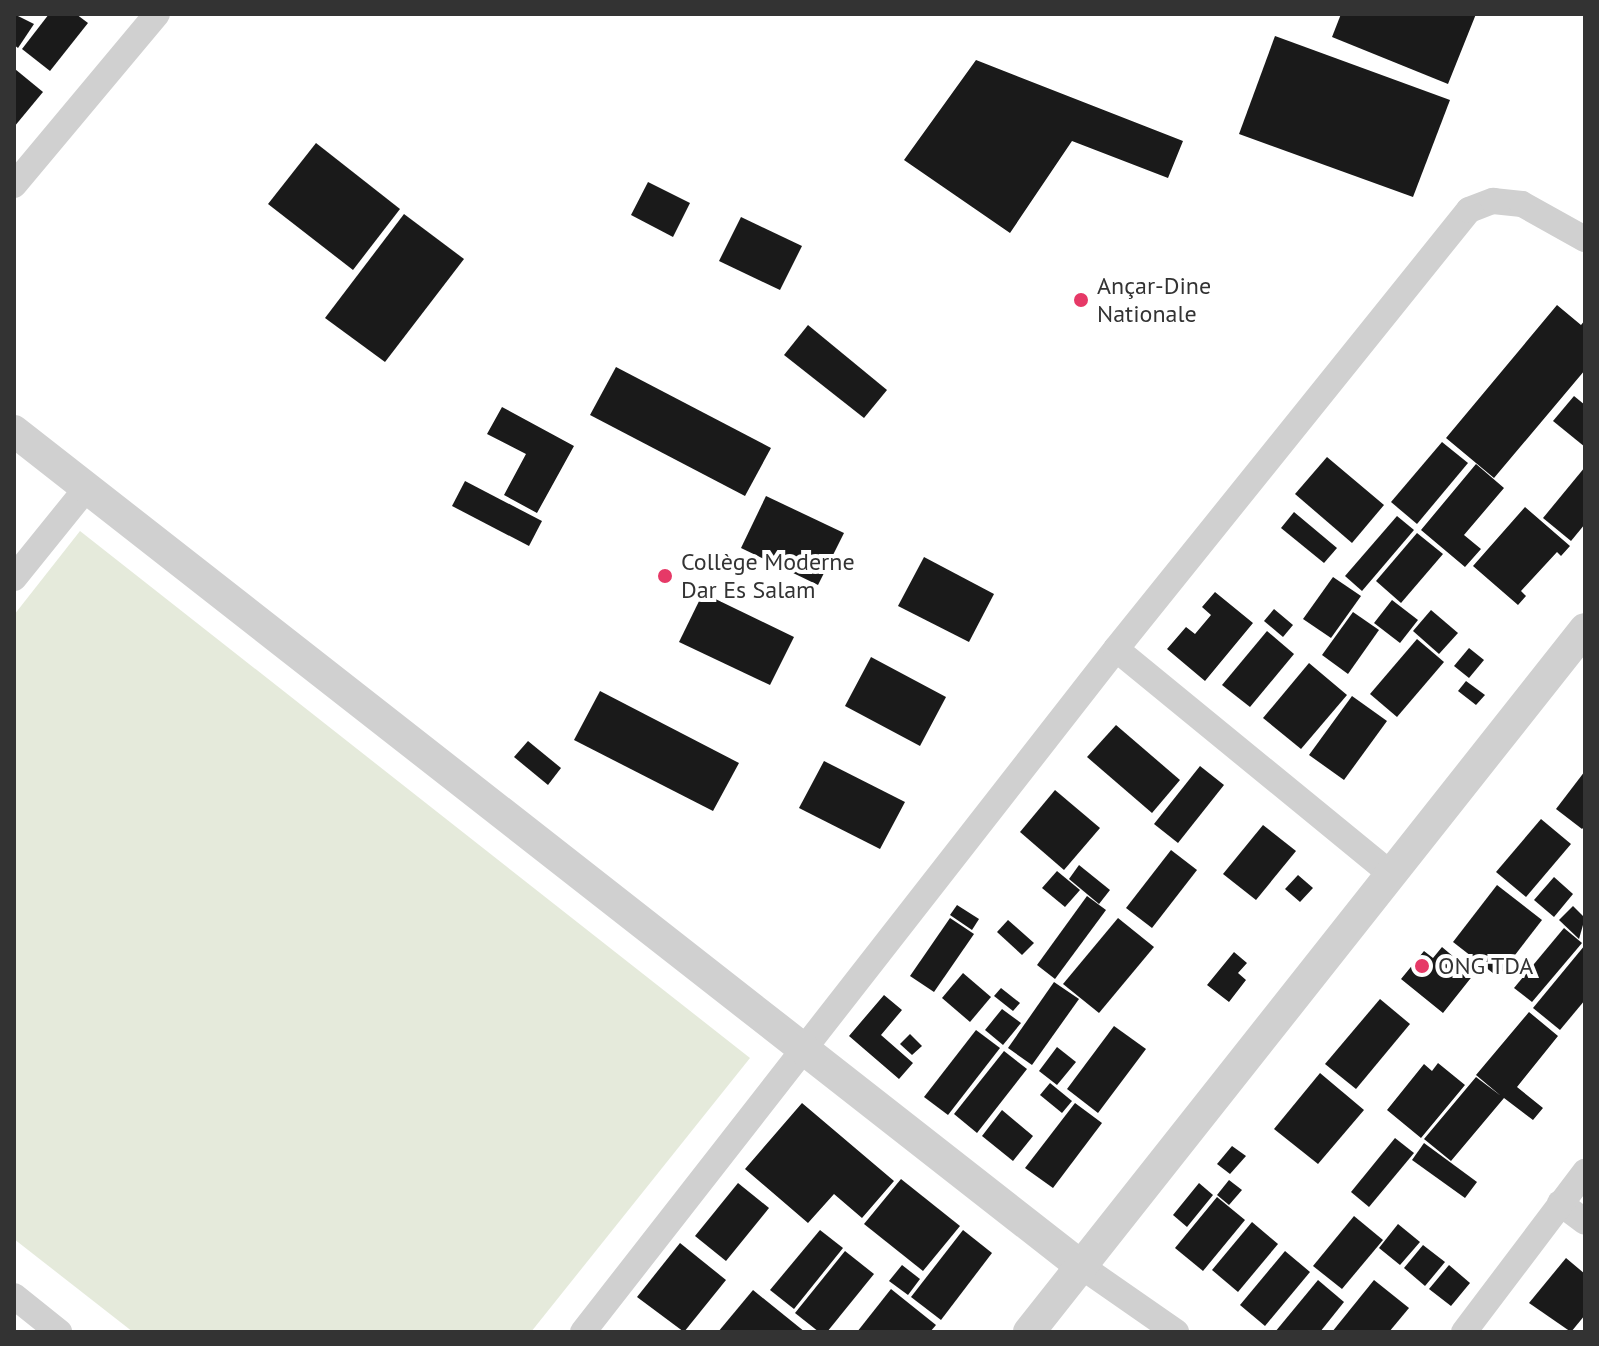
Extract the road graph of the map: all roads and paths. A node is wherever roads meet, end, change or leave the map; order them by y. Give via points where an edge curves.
1 (157, 14) edge
2 (14, 185) edge
3 (1585, 239) edge
4 (14, 431) edge
5 (85, 490) junction
6 (14, 578) edge
7 (1585, 629) edge
8 (1116, 649) junction
9 (1391, 874) junction
10 (804, 1053) junction
11 (1585, 1172) edge
12 (1560, 1203) junction
13 (1585, 1222) edge
14 (1081, 1266) junction
15 (14, 1296) edge
16 (59, 1332) edge
17 (583, 1332) edge
18 (1029, 1332) edge
19 (1176, 1332) edge
20 (1464, 1332) edge

1 - 2 street
3 - 8 street via 1522,204 1493,201 1469,210
4 - 5 street
5 - 6 street
5 - 10 street
7 - 9 street
8 - 9 street
8 - 10 street
9 - 14 street
10 - 14 street
10 - 17 street
11 - 12 street
12 - 13 street
12 - 20 street
14 - 18 street
14 - 19 street
15 - 16 street

